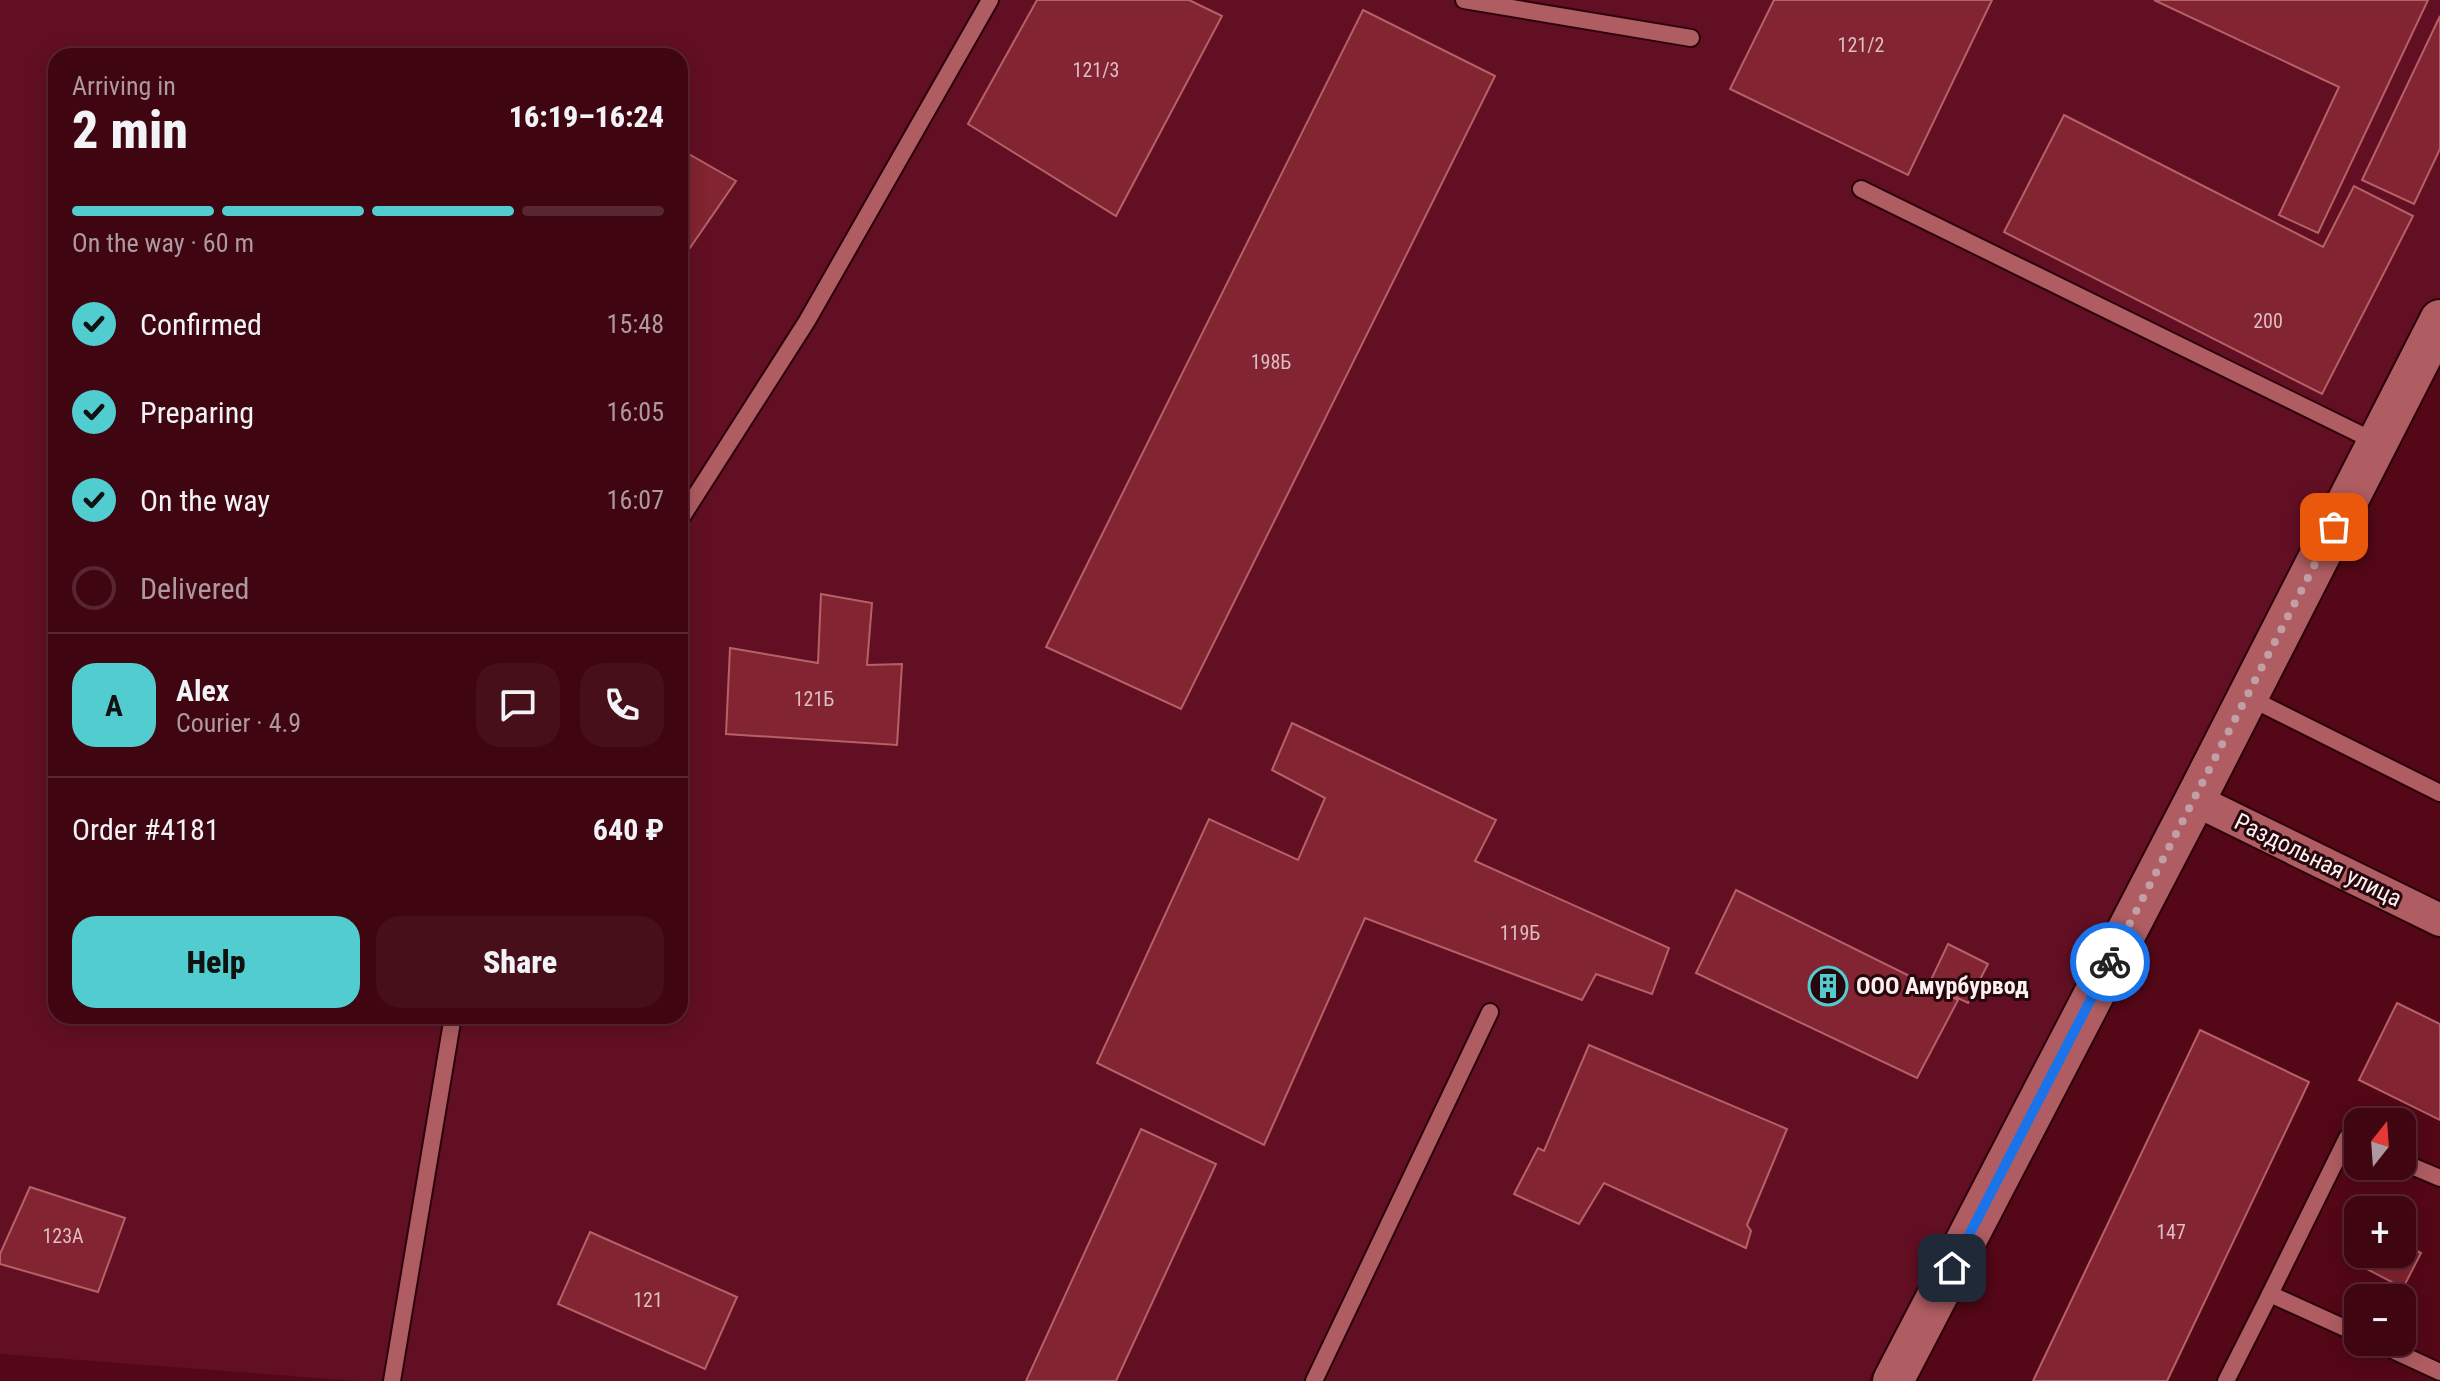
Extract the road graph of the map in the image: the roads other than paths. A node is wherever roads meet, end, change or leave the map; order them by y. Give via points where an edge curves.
1 (990, 0) edge
2 (1464, 0) edge
3 (1691, 38) dead end
4 (1861, 189) dead end
5 (2440, 320) edge
6 (2378, 442) junction
7 (688, 507) edge
8 (2247, 697) junction
9 (2440, 793) edge
10 (2195, 800) junction
11 (2440, 920) edge
12 (1490, 1012) dead end
13 (452, 1024) edge
14 (2344, 1144) edge
15 (2416, 1168) edge
16 (2440, 1178) edge
17 (2270, 1294) junction
18 (2344, 1328) edge
19 (2405, 1356) edge
20 (2440, 1372) edge
21 (392, 1381) edge
22 (1314, 1381) edge
23 (1893, 1381) edge
24 (2226, 1381) edge

1 - 7 lane via 807,321
2 - 3 lane
4 - 6 lane
5 - 6 street
6 - 8 street
8 - 9 lane
8 - 10 street
10 - 11 street, Раздольная улица
10 - 23 street
12 - 22 lane
13 - 21 lane
14 - 17 lane
15 - 16 lane
17 - 18 lane
17 - 24 lane
19 - 20 lane

